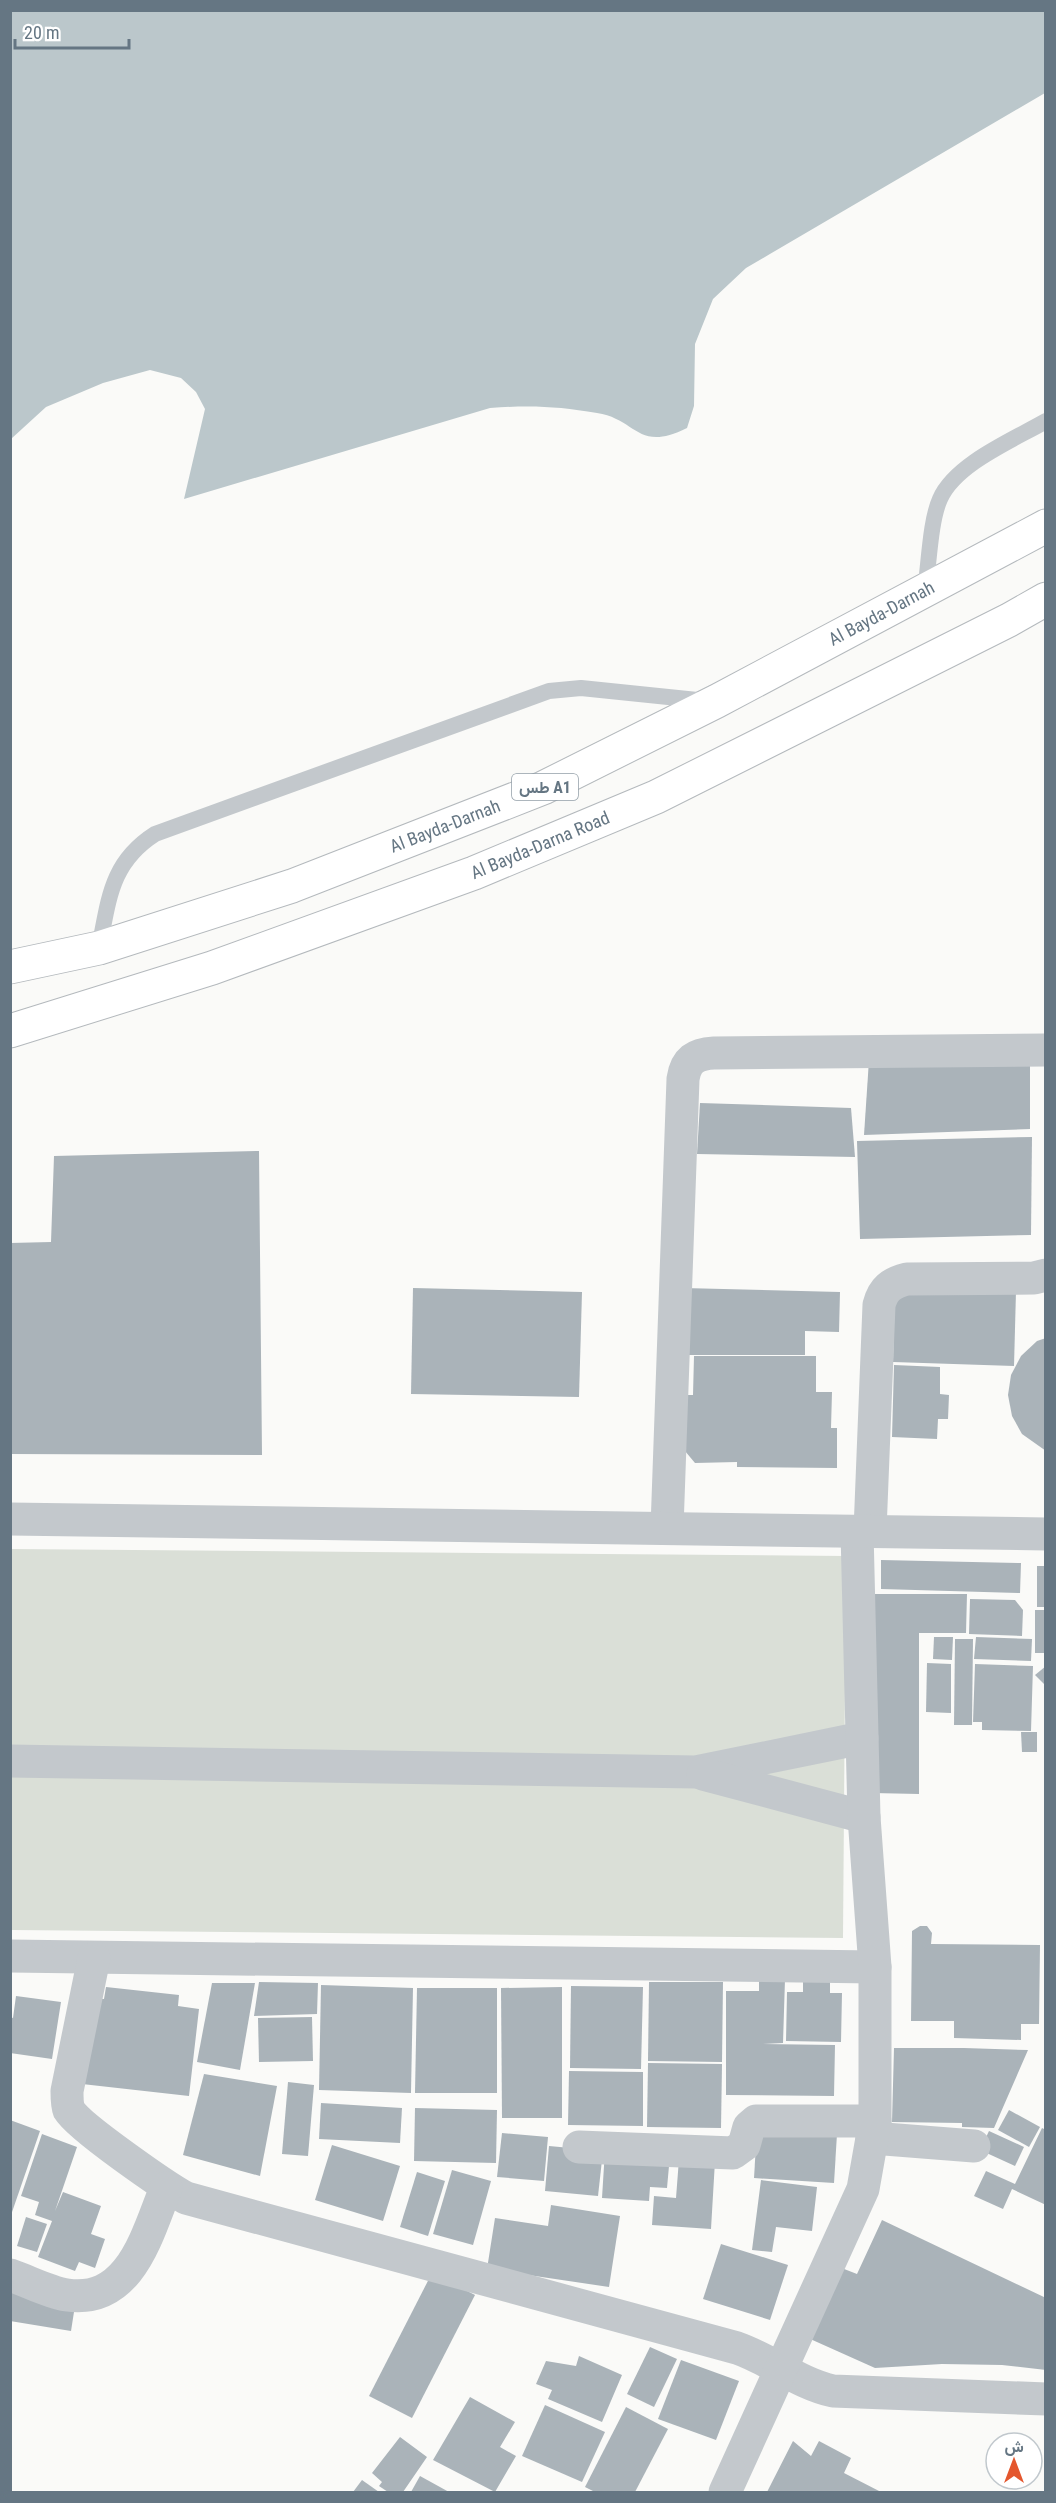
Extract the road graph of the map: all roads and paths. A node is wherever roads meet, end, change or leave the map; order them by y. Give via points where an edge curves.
1 (1046, 421) edge
2 (1046, 526) edge
3 (925, 590) junction
4 (1046, 599) edge
5 (717, 702) junction
6 (99, 948) junction
7 (10, 967) edge
8 (10, 1031) edge
9 (1046, 1050) edge
10 (1046, 1275) edge
11 (10, 1519) edge
12 (667, 1528) junction
13 (864, 1531) junction
14 (1046, 1534) edge
15 (862, 1738) junction
16 (10, 1761) edge
17 (696, 1772) junction
18 (864, 1817) junction
19 (10, 1956) edge
20 (93, 1958) junction
21 (875, 1967) junction
22 (873, 2130) junction
23 (974, 2146) dead end
24 (579, 2147) dead end
25 (166, 2188) junction
26 (10, 2275) edge
27 (781, 2369) junction
28 (1046, 2398) edge
29 (725, 2493) edge

1 - 3 lane via 966,468 945,489 936,513
2 - 3 highway, Al Bayda-Darnah / طس A1
3 - 5 highway, Al Bayda-Darnah / طس A1
4 - 8 highway, Al Bayda-Darna Road via 656,797 485,868 212,969
5 - 6 highway, Al Bayda-Darnah / طس A1 via 543,788 292,886
5 - 6 lane via 581,688 549,691 155,834 139,844 118,872
6 - 7 highway, Al Bayda-Darnah / طس A1
9 - 12 street via 700,1053 690,1059 683,1079
10 - 13 street via 907,1279 888,1287 882,1295
11 - 12 street
12 - 13 street
13 - 14 street
13 - 15 street
15 - 17 street
15 - 18 street
16 - 17 street
17 - 18 street
18 - 21 street
19 - 20 street
20 - 21 street
20 - 25 street via 67,2091 69,2109
21 - 22 street
22 - 23 street
22 - 24 street via 756,2121 749,2127 744,2145 733,2153
22 - 27 street via 863,2190
25 - 26 street via 134,2265 121,2280 103,2291 65,2295
25 - 27 street via 207,2206 737,2348
27 - 28 street via 805,2384 833,2391
27 - 29 street

